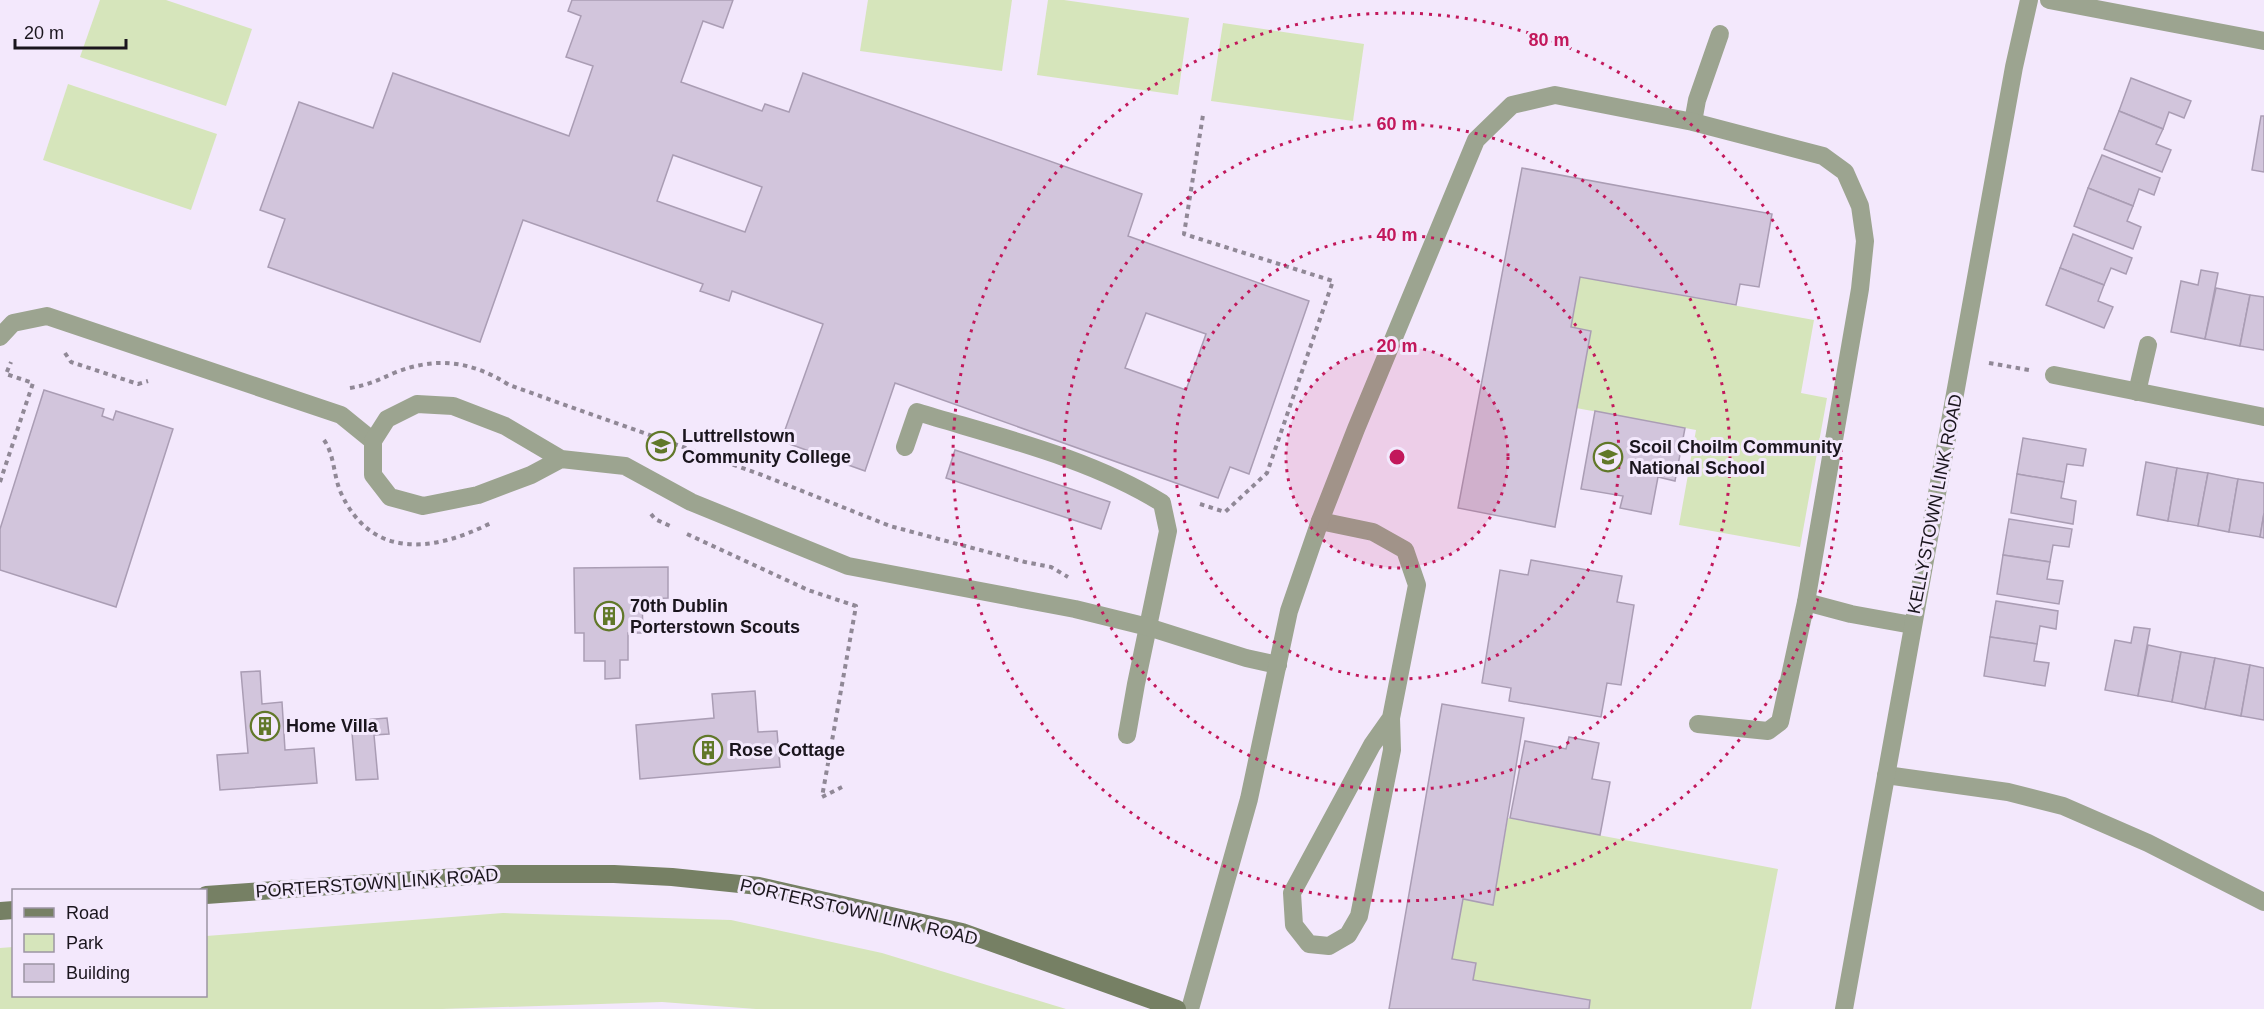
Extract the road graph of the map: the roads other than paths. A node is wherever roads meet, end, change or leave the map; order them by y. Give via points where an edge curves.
1 (2029, 0) edge
2 (2049, 0) edge
3 (1720, 34) dead end
4 (2264, 41) edge
5 (1694, 123) junction
6 (0, 337) edge
7 (2148, 345) dead end
8 (2054, 375) road end
9 (2137, 392) junction
10 (2264, 417) edge
11 (373, 441) junction
12 (905, 447) dead end
13 (561, 459) junction
14 (1320, 521) junction
15 (1806, 602) junction
16 (1912, 626) junction
17 (1148, 627) junction
18 (1278, 665) junction
19 (1391, 718) junction
20 (1698, 724) dead end
21 (1127, 735) dead end
22 (1886, 775) junction
23 (207, 895) edge
24 (2264, 902) edge
25 (1177, 1009) edge
26 (1190, 1009) edge
27 (1844, 1009) edge

1 - 16 street, KELLYSTOWN LINK ROAD
2 - 4 street
3 - 5 street via 1697,100
5 - 14 street via 1555,95 1512,105 1476,140
5 - 15 street via 1823,156 1845,172 1860,206 1865,241 1860,289
6 - 11 street via 13,323 47,316 341,415
7 - 9 street
8 - 9 street
9 - 10 street
11 - 13 street via 387,419 417,404 453,406 505,426
11 - 13 street via 373,475 390,497 423,506 478,495
12 - 17 street via 917,412 1096,468 1162,504 1168,531
13 - 17 street via 626,466 691,502 848,566 1075,609
14 - 18 street via 1289,611
14 - 19 street via 1373,532 1405,550 1417,585
15 - 16 street
15 - 20 street via 1780,722 1768,731
16 - 22 street, KELLYSTOWN LINK ROAD
17 - 18 street
17 - 21 street
18 - 26 street via 1249,799
19 - 19 street via 1392,750 1359,916 1348,935 1329,946 1309,944 1294,925 1292,893 1372,745
22 - 24 street via 2008,792 2063,806 2148,843
22 - 27 street, KELLYSTOWN LINK ROAD
23 - 25 street, PORTERSTOWN LINK ROAD via 499,874 614,874 759,886 962,932

